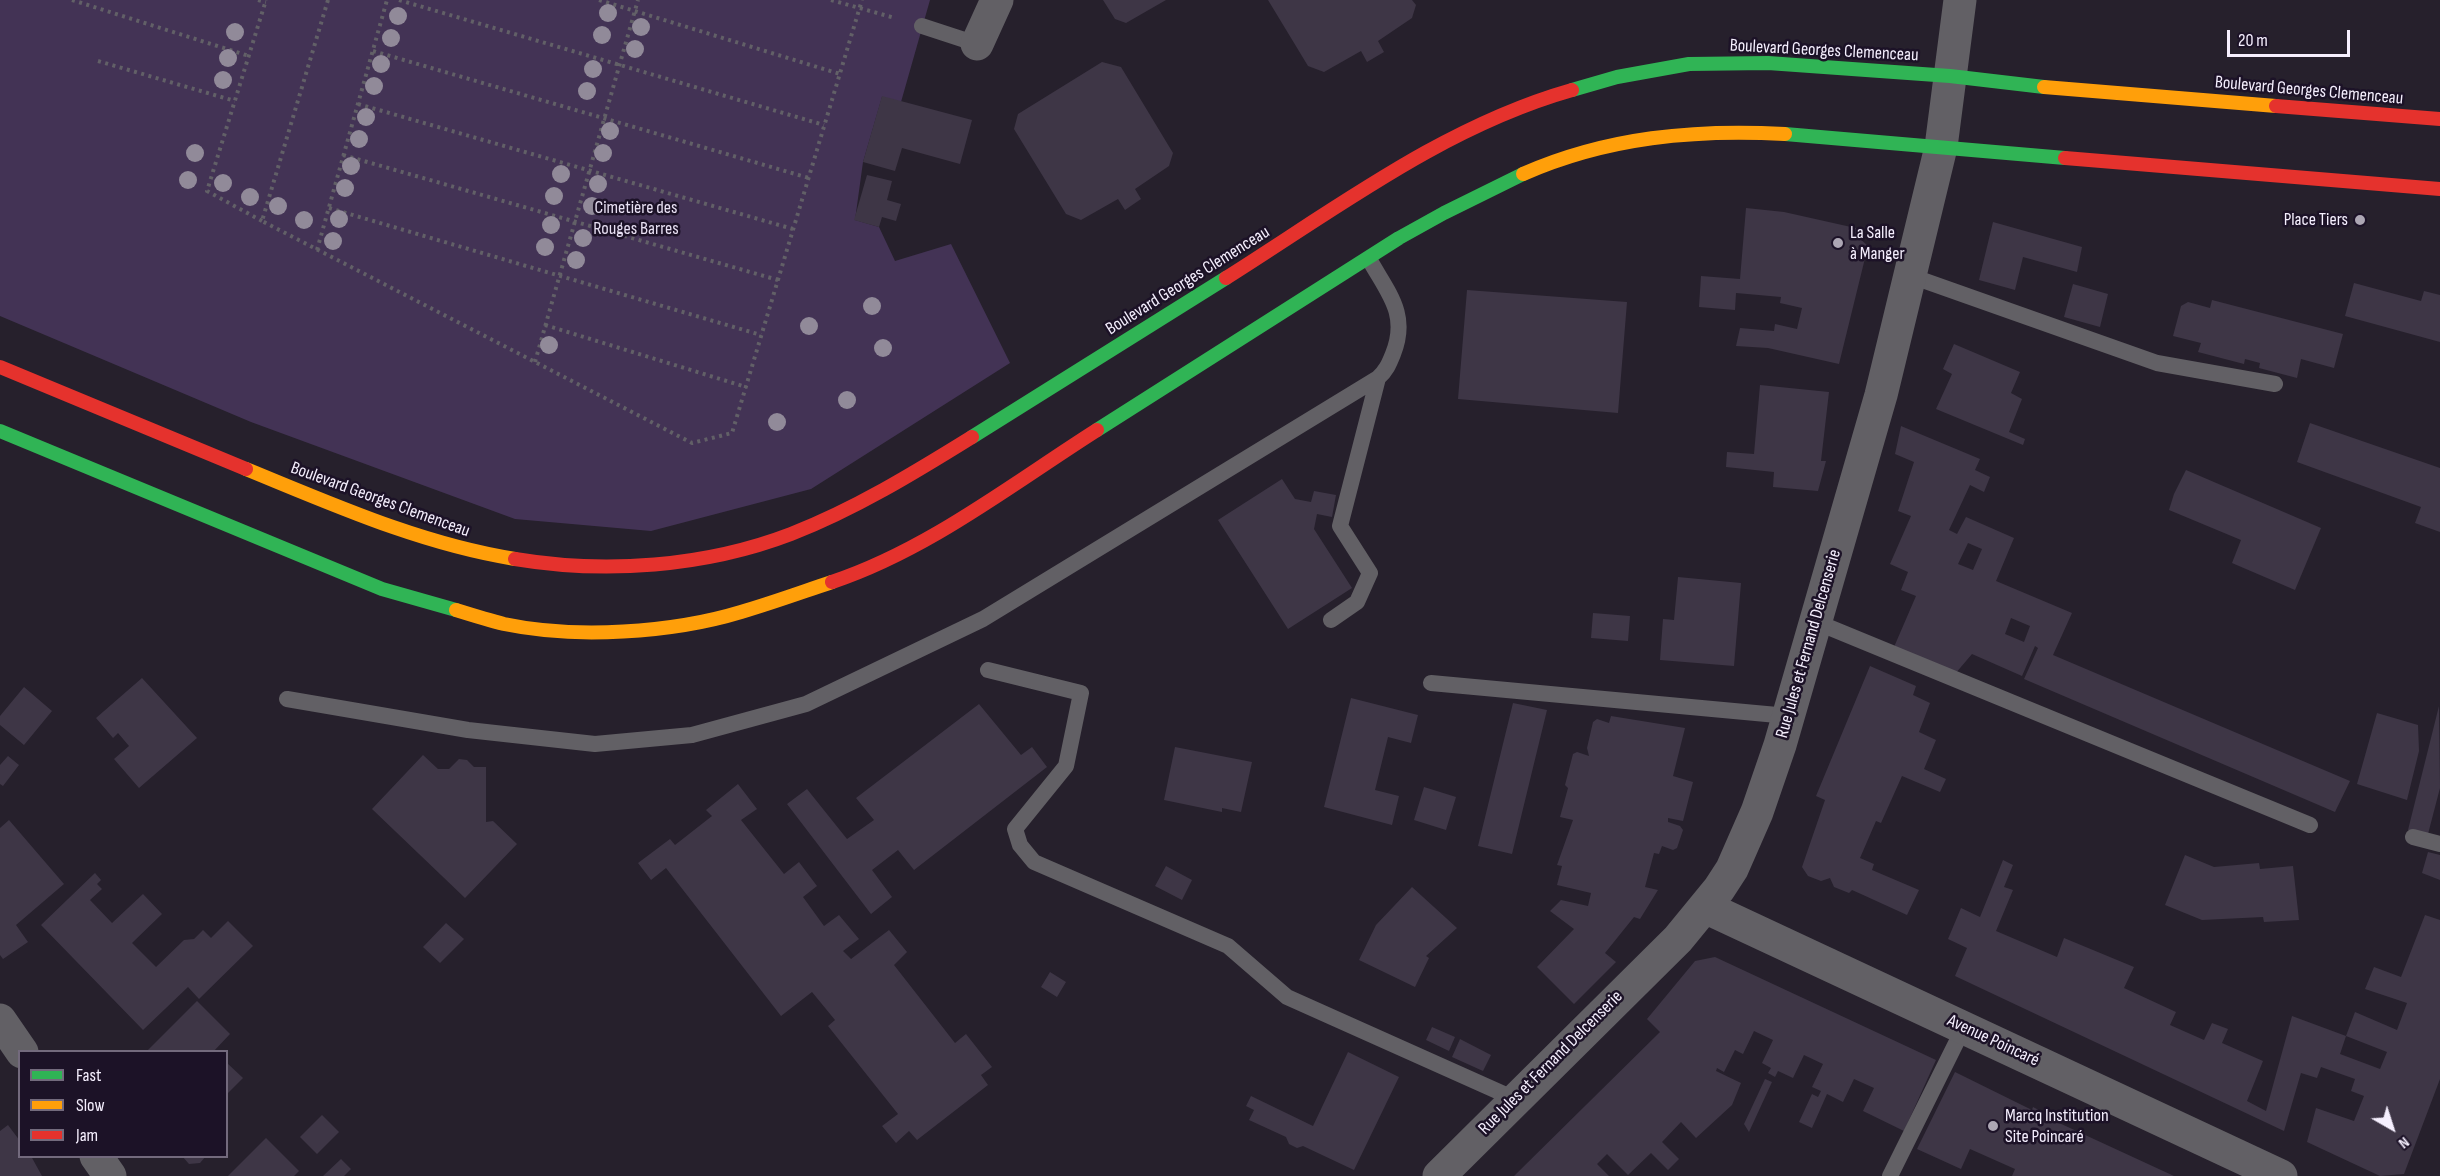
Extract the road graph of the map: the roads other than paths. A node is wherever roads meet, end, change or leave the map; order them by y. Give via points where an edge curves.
1 (997, 0) edge
2 (1960, 0) edge
3 (922, 26) road end
4 (977, 44) joint
5 (1950, 76) junction
6 (2440, 120) edge
7 (1941, 147) junction
8 (2440, 189) edge
9 (1369, 259) junction
10 (1911, 276) junction
11 (0, 367) edge
12 (1378, 378) junction
13 (2275, 384) dead end
14 (0, 431) edge
15 (1331, 620) dead end
16 (1816, 622) junction
17 (988, 670) dead end
18 (1431, 683) dead end
19 (287, 699) dead end
20 (1788, 716) junction
21 (2310, 825) dead end
22 (2413, 837) dead end
23 (2440, 844) edge
24 (1705, 907) junction
25 (0, 1020) edge
26 (1964, 1027) junction
27 (21, 1050) edge
28 (1515, 1099) junction
29 (97, 1158) edge
30 (110, 1176) edge
31 (1439, 1176) edge
32 (1890, 1176) edge
33 (2281, 1176) edge

1 - 4 street
2 - 5 street, Rue Jules et Fernand Delcenserie
3 - 4 lane
5 - 6 main road, Boulevard Georges Clemenceau via 2093,92
5 - 7 street, Rue Jules et Fernand Delcenserie
5 - 11 main road, Boulevard Georges Clemenceau via 1768,63 1689,64 1617,77 1544,98 1477,125 1416,158 904,479 790,534 678,562 584,567 476,553 346,510
7 - 8 main road
7 - 9 main road via 1795,133 1634,140 1518,175
7 - 10 street, Rue Jules et Fernand Delcenserie
9 - 12 lane via 1395,304 1401,335 1385,372
9 - 14 main road via 925,540 862,572 798,595 739,613 678,625 559,631 505,624 437,607 324,567
10 - 13 lane via 2157,363
10 - 16 street, Rue Jules et Fernand Delcenserie
12 - 15 lane via 1340,526 1370,573 1357,602
12 - 19 lane via 983,619 806,704 692,735 595,744 468,729
16 - 20 street, Rue Jules et Fernand Delcenserie
16 - 21 lane
17 - 28 lane via 1081,693 1066,766 1015,829 1020,845 1034,862 1228,946 1287,997
18 - 20 lane
20 - 24 street, Rue Jules et Fernand Delcenserie via 1769,779 1732,869
22 - 23 lane
24 - 26 street, Avenue Poincaré
24 - 28 street, Rue Jules et Fernand Delcenserie via 1678,939
25 - 27 street
26 - 32 lane
26 - 33 street, Avenue Poincaré
28 - 31 street, Rue Jules et Fernand Delcenserie
29 - 30 street

